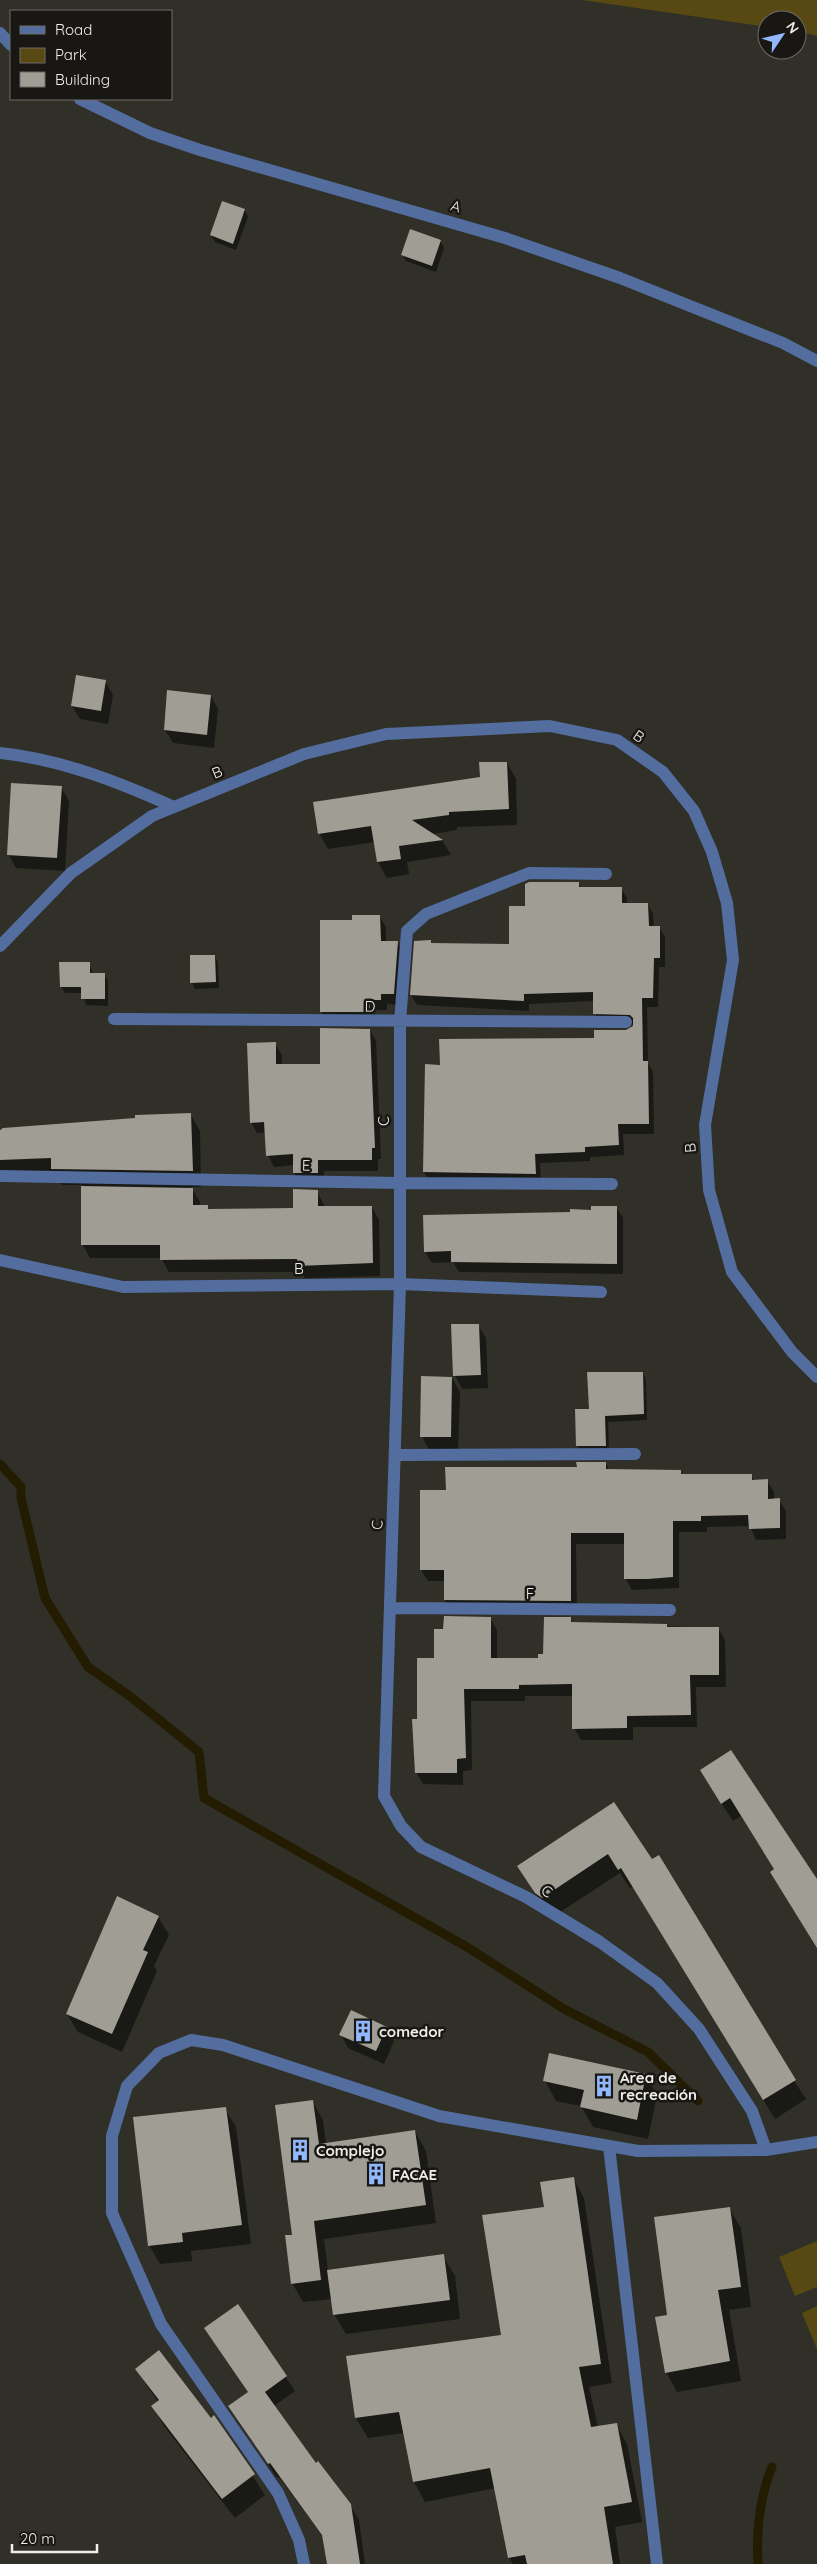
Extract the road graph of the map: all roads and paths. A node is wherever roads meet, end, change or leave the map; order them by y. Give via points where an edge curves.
1 (0, 33) edge
2 (10, 44) edge
3 (82, 100) edge
4 (817, 361) edge
5 (0, 753) edge
6 (174, 807) junction
7 (606, 874) dead end
8 (0, 946) edge
9 (114, 1019) dead end
10 (400, 1022) junction
11 (626, 1022) dead end
12 (0, 1176) edge
13 (399, 1183) junction
14 (612, 1184) dead end
15 (0, 1260) edge
16 (400, 1284) junction
17 (601, 1292) dead end
18 (817, 1377) edge
19 (635, 1454) dead end
20 (395, 1455) junction
21 (390, 1608) junction
22 (670, 1610) dead end
23 (817, 2142) edge
24 (609, 2146) junction
25 (766, 2150) junction
26 (304, 2564) edge
27 (657, 2564) edge

1 - 2 street
3 - 4 street, A via 150,133 200,150 506,238 620,278 783,343
5 - 6 street via 21,755 117,781
6 - 8 street, B via 152,816 71,873
6 - 18 street, B via 304,754 386,734 550,726 617,740 663,772 694,811 712,852 727,903 733,960 705,1125 709,1190 732,1272 792,1352
7 - 10 street, C via 529,874 426,914 407,932
9 - 10 street, D
10 - 11 street, D
10 - 13 street, C
12 - 13 street, E
13 - 14 street, E
13 - 16 street, C
15 - 16 street, B via 123,1287
16 - 17 street, B
16 - 20 street, C
19 - 20 street
20 - 21 street, C
21 - 22 street, F
21 - 25 street, C via 384,1796 401,1826 421,1847 526,1897 600,1942 656,1983 703,2036 752,2112
23 - 25 street
24 - 25 street via 638,2151
24 - 26 street via 439,2116 223,2045 191,2040 158,2053 127,2086 112,2136 112,2212 161,2324 278,2493 299,2540
24 - 27 street

